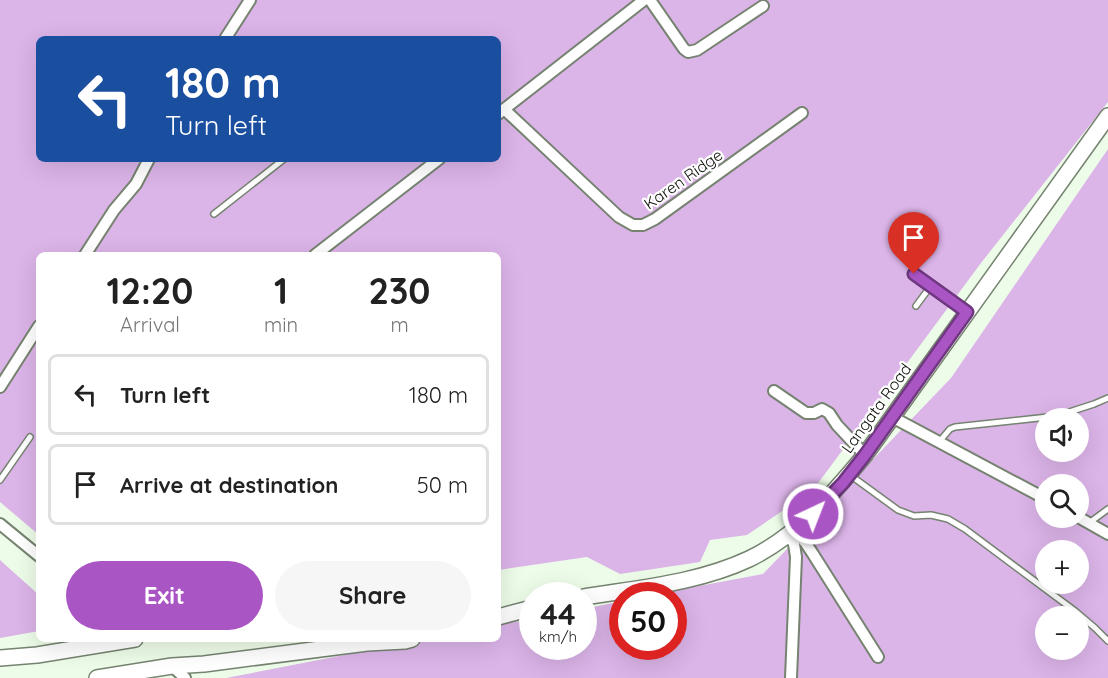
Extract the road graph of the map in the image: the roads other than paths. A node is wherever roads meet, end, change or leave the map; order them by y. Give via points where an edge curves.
1 (250, 0) edge
2 (644, 0) edge
3 (650, 0) edge
4 (764, 6) dead end
5 (227, 36) edge
6 (501, 112) edge
7 (802, 113) dead end
8 (1108, 116) edge
9 (147, 162) edge
10 (280, 162) edge
11 (436, 162) edge
12 (214, 214) dead end
13 (87, 252) edge
14 (319, 252) edge
15 (914, 274) dead end
16 (930, 287) junction
17 (916, 306) dead end
18 (967, 312) junction
19 (36, 331) edge
20 (0, 387) edge
21 (774, 391) dead end
22 (1108, 398) edge
23 (892, 417) junction
24 (30, 437) dead end
25 (939, 442) junction
26 (865, 455) junction
27 (849, 474) junction
28 (0, 480) edge
29 (1035, 493) edge
30 (1108, 509) edge
31 (1089, 523) joint
32 (0, 524) edge
33 (791, 532) junction
34 (1108, 534) edge
35 (36, 554) edge
36 (597, 595) edge
37 (501, 604) edge
38 (519, 605) edge
39 (519, 609) edge
40 (501, 615) edge
41 (108, 642) edge
42 (362, 642) edge
43 (1108, 642) edge
44 (878, 657) dead end
45 (0, 658) edge
46 (171, 666) junction
47 (97, 678) edge
48 (185, 678) edge
49 (791, 678) edge

1 - 5 street
2 - 6 street, Karen Ridge
3 - 4 street via 688,52
6 - 7 street, Karen Ridge via 633,225 655,219
8 - 18 main road, Langata Road
9 - 13 street
10 - 12 lane
11 - 14 street
15 - 16 lane
16 - 17 lane
16 - 18 lane
18 - 23 main road, Langata Road
19 - 20 street
21 - 26 street via 806,413 822,409 829,412
22 - 25 lane via 1057,416 955,427
23 - 25 street
23 - 26 main road, Langata Road
24 - 28 lane
25 - 29 street
26 - 27 main road, Langata Road
27 - 33 main road, Langata Road
27 - 43 lane via 898,510 914,516 948,519 965,529 1075,611
30 - 31 lane
31 - 34 street
32 - 35 street
33 - 36 main road, Langata Road via 751,558 715,572
33 - 44 street via 805,542
33 - 49 street via 796,557
37 - 38 main road
39 - 40 main road
41 - 45 main road
42 - 46 main road
46 - 47 main road
46 - 48 street

